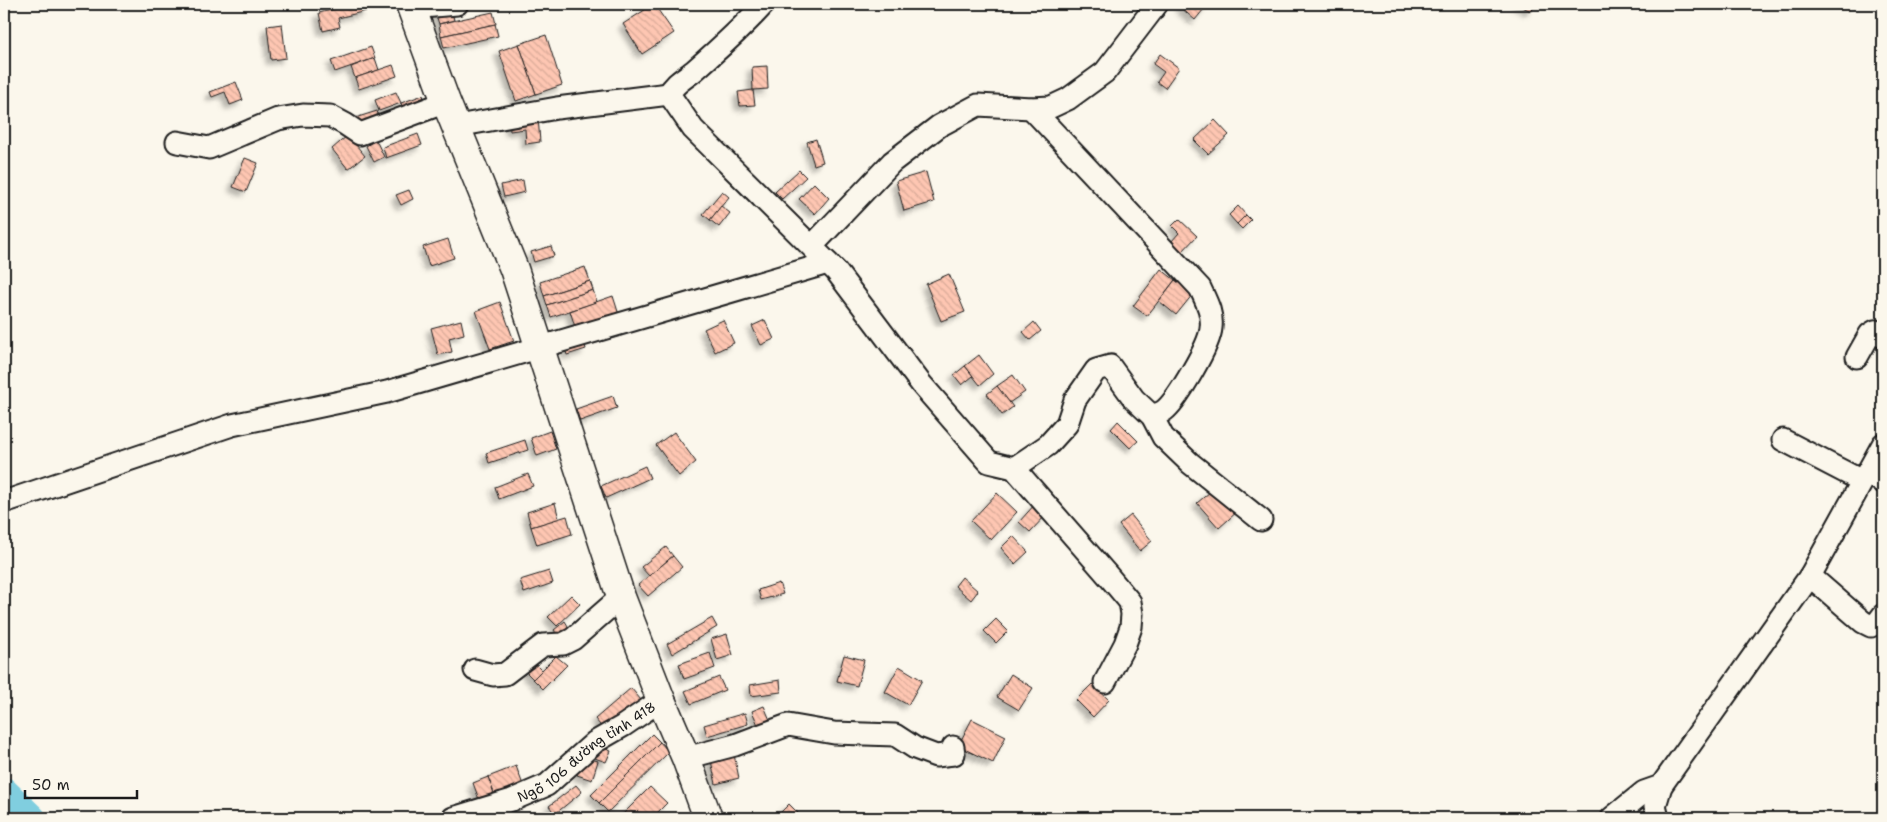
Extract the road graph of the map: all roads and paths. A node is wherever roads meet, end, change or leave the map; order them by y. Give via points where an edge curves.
1 (456, 4) edge
2 (764, 4) edge
3 (1157, 4) edge
4 (411, 6) edge
5 (669, 94) junction
6 (1031, 108) junction
7 (451, 114) junction
8 (177, 142) dead end
9 (812, 246) junction
10 (828, 263) junction
11 (1883, 336) edge
12 (540, 347) junction
13 (1857, 357) dead end
14 (1152, 416) junction
15 (1783, 440) dead end
16 (1883, 444) edge
17 (1014, 468) junction
18 (1871, 479) edge
19 (4, 502) edge
20 (1261, 520) dead end
21 (1810, 576) junction
22 (621, 597) junction
23 (1883, 614) edge
24 (475, 670) dead end
25 (1105, 682) dead end
26 (661, 700) junction
27 (953, 747) dead end
28 (686, 758) junction
29 (1661, 786) junction
30 (488, 813) edge
31 (453, 818) edge
32 (708, 818) edge
33 (1612, 818) edge
34 (1658, 818) edge

1 - 4 street
2 - 5 street via 694,71 673,85
3 - 6 street via 1105,72 1068,99 1051,107
4 - 7 main road
5 - 7 street via 558,108
5 - 9 street via 693,129
6 - 9 street via 978,105 939,126 892,162
6 - 14 street via 1200,288 1211,312 1211,330 1204,350 1170,404
7 - 8 street via 360,134 330,116 303,115 278,119 210,148
7 - 12 main road via 514,269
9 - 10 street
10 - 12 street
10 - 17 street via 922,385 989,462
11 - 13 street via 1875,331 1870,334
12 - 19 street via 387,392 232,425
12 - 22 main road
14 - 17 street via 1134,399 1110,366 1096,370 1075,400 1067,424 1048,445
14 - 20 street via 1163,437 1190,463
15 - 18 street
16 - 18 street
17 - 25 street via 1130,602 1131,627
18 - 21 street
21 - 23 street via 1863,622 1871,626
21 - 29 street
22 - 24 street via 573,639 562,644 543,644 505,674 493,675
22 - 26 main road
26 - 28 main road
26 - 30 street, Ngõ 106 đường tỉnh 418 via 595,742 547,785
27 - 28 street via 954,754 936,756 895,735 834,733 788,725
28 - 32 main road
29 - 33 street via 1644,792
29 - 34 street via 1655,806
30 - 31 street, Ngõ 106 đường tỉnh 418

